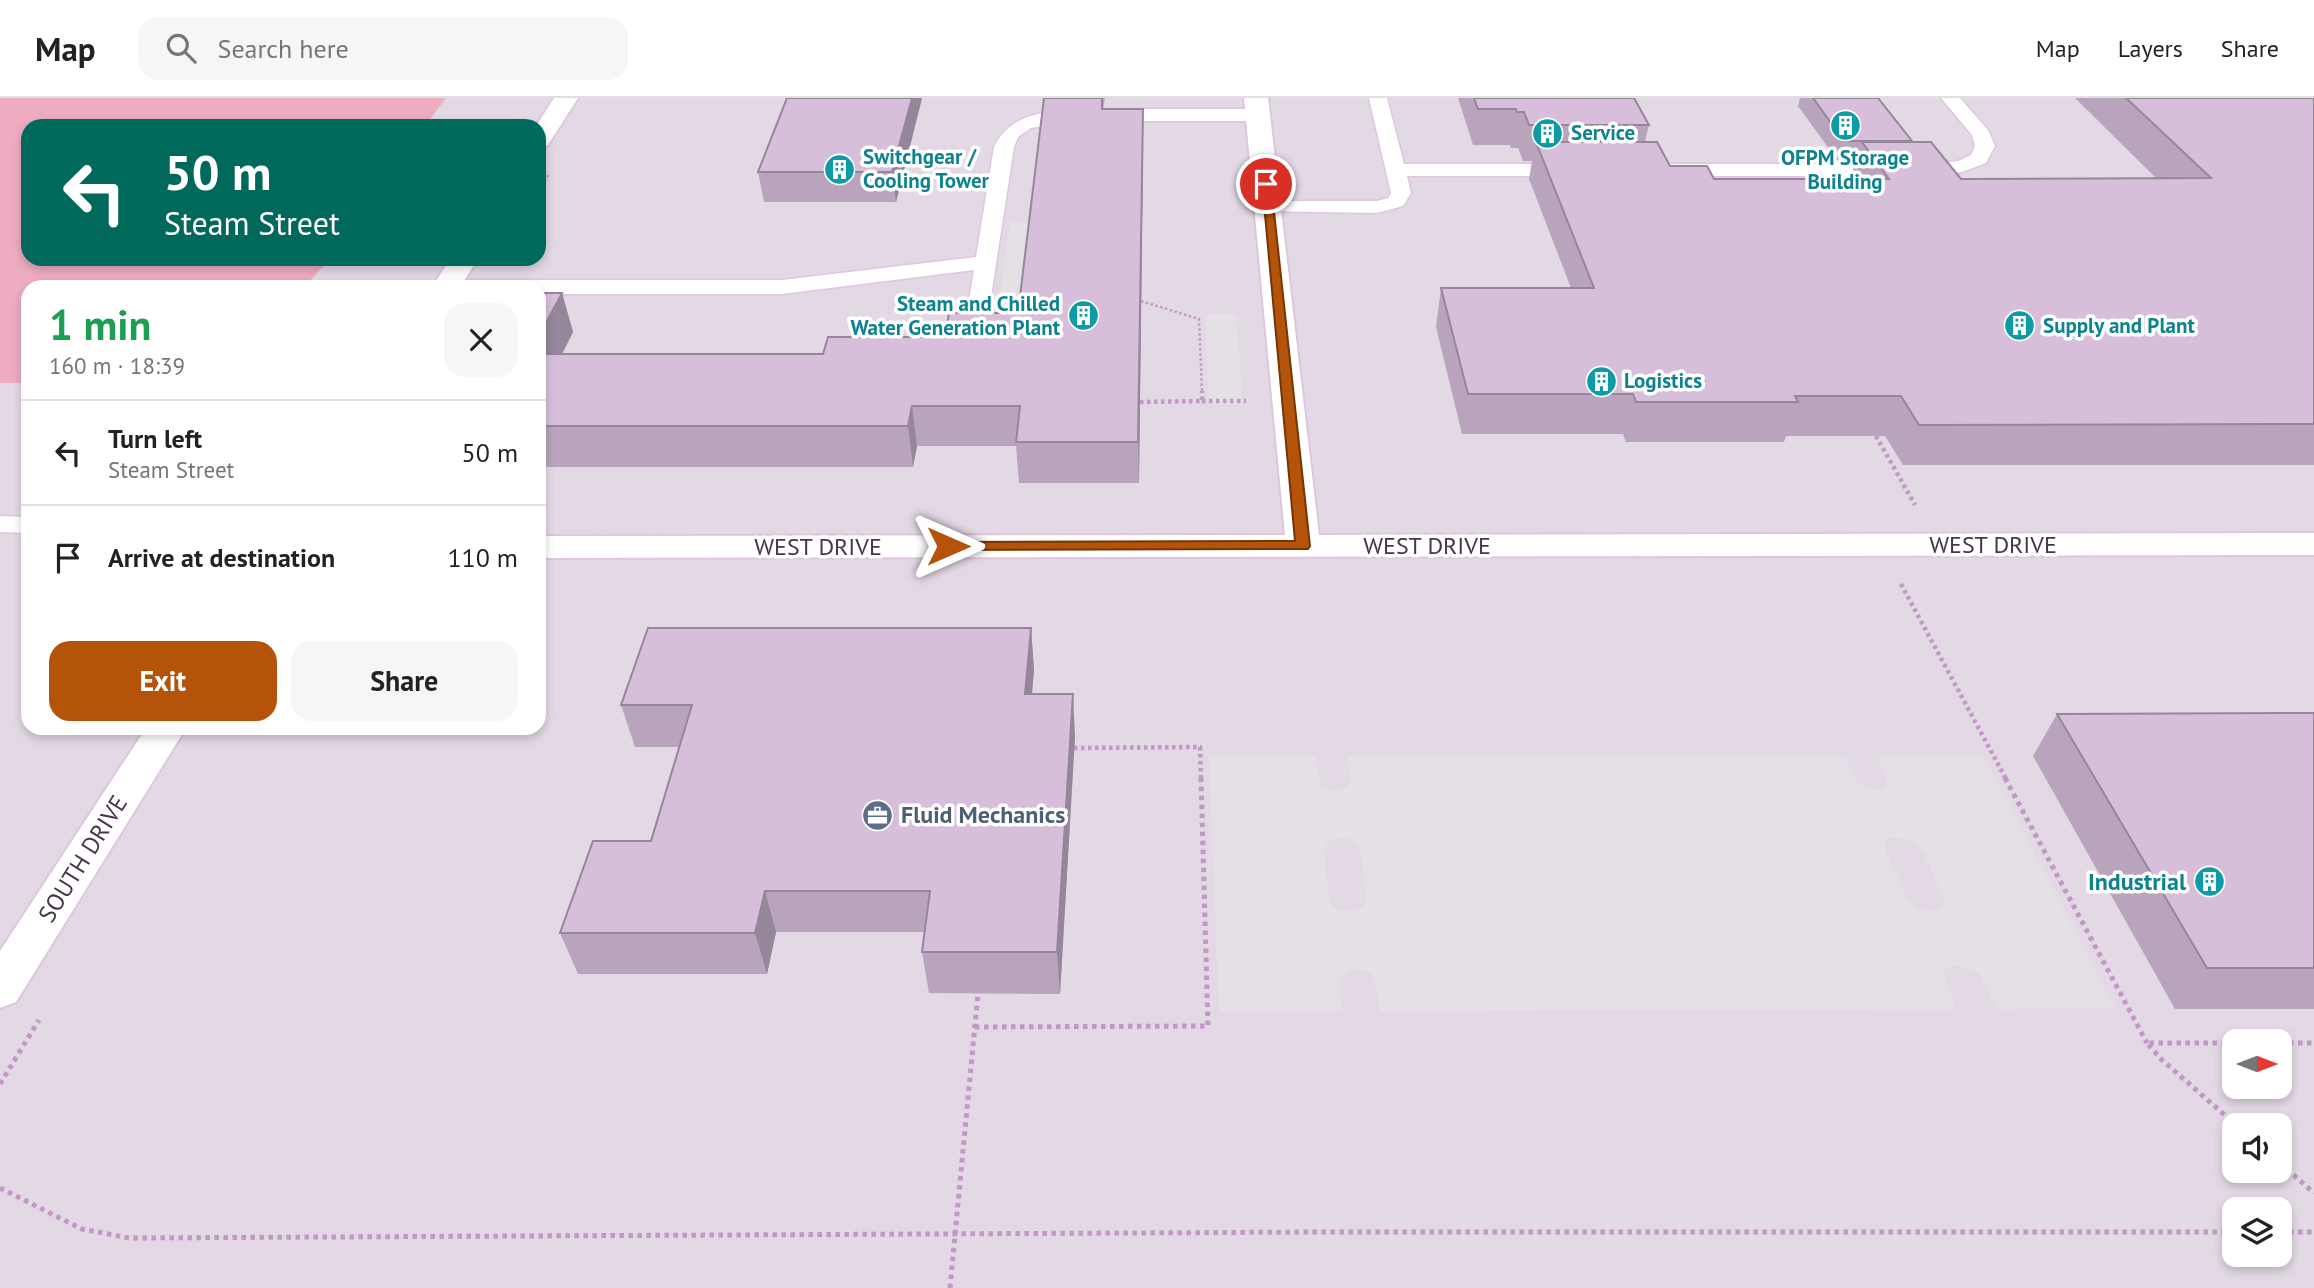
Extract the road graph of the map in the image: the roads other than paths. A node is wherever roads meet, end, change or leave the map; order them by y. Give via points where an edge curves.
1 (566, 98) edge
2 (1378, 98) edge
3 (1950, 98) edge
4 (1257, 107) edge
5 (546, 129) edge
6 (1396, 170) junction
7 (1588, 170) edge
8 (1643, 170) edge
9 (1269, 207) junction
10 (986, 262) junction
11 (546, 287) edge
12 (973, 342) edge
13 (0, 524) edge
14 (21, 524) edge
15 (2314, 544) edge
16 (1303, 546) junction
17 (546, 547) edge
18 (162, 735) edge
19 (0, 989) edge

1 - 5 street
2 - 6 lane
3 - 8 lane via 1981,134 1985,146 1979,159 1962,166 1932,170
4 - 9 street
4 - 10 lane via 1073,115 1024,124 1010,134 1004,146
6 - 7 lane
6 - 9 lane via 1401,193 1388,205
9 - 16 street
10 - 11 lane via 782,287
10 - 12 lane
13 - 14 lane
15 - 16 street, WEST DRIVE
16 - 17 street, WEST DRIVE
18 - 19 street, SOUTH DRIVE

